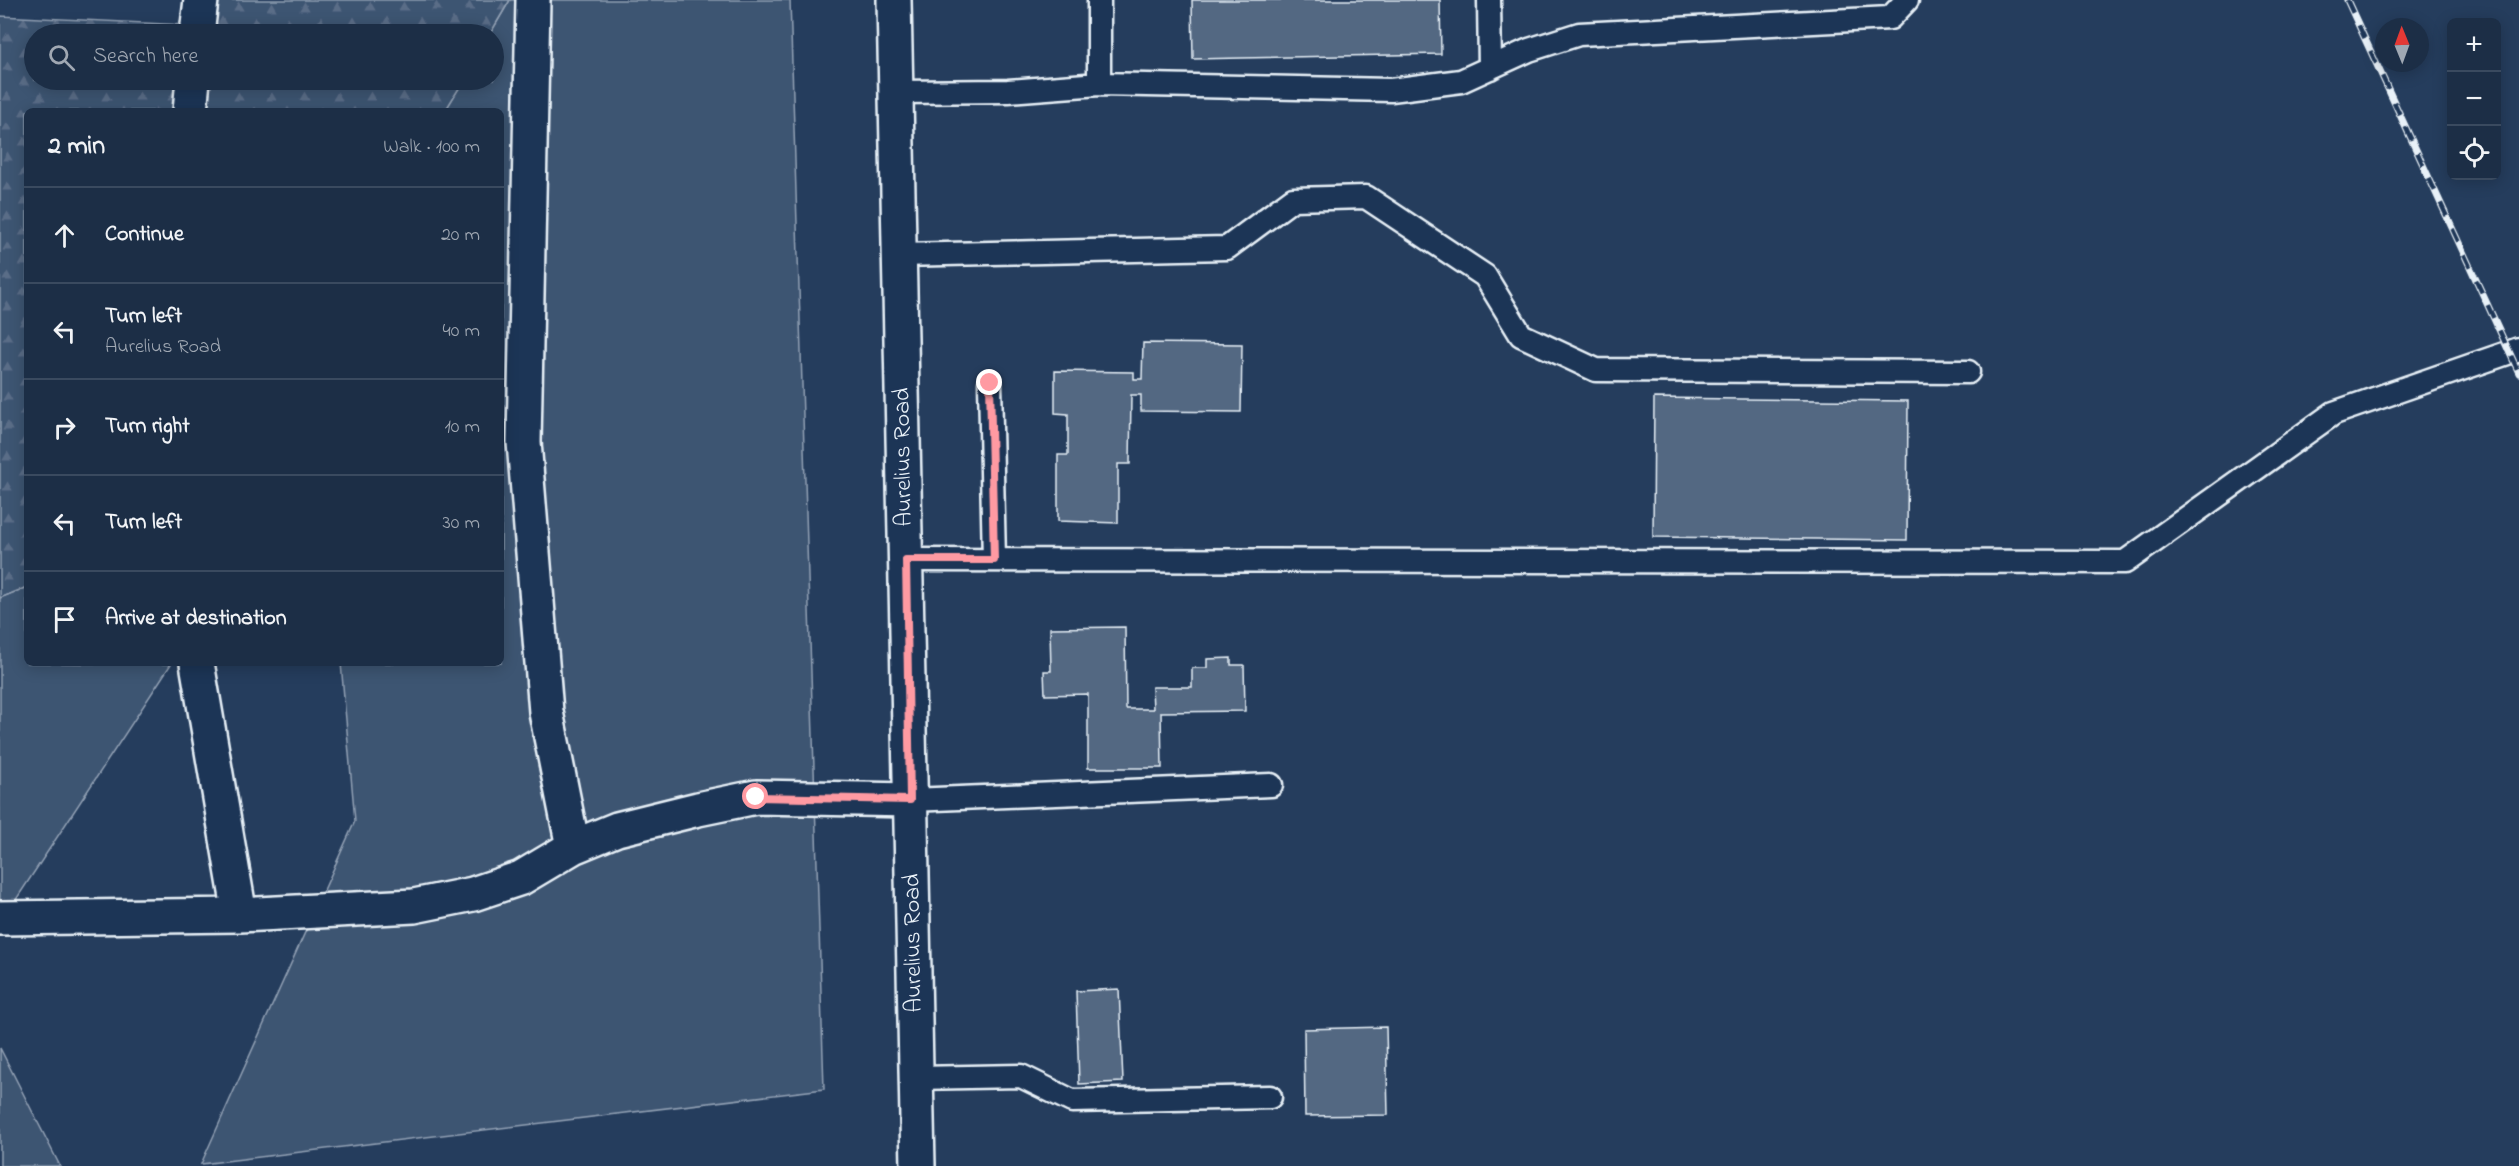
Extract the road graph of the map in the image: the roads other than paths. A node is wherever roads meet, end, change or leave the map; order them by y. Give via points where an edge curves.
1 (201, 0) edge
2 (533, 0) edge
3 (894, 0) edge
4 (1099, 0) edge
5 (1489, 0) edge
6 (1907, 0) edge
7 (198, 24) edge
8 (1490, 68) junction
9 (1100, 84) junction
10 (192, 90) edge
11 (896, 92) junction
12 (190, 108) edge
13 (899, 255) junction
14 (2519, 349) edge
15 (1968, 372) dead end
16 (990, 383) dead end
17 (906, 560) junction
18 (994, 560) junction
19 (198, 666) edge
20 (1271, 785) dead end
21 (910, 800) junction
22 (573, 847) junction
23 (240, 915) junction
24 (0, 918) edge
25 (916, 1078) junction
26 (1270, 1097) dead end
27 (918, 1166) edge

1 - 7 street
2 - 22 street via 524,442 546,712
3 - 11 street, Aurelius Road
4 - 9 lane
5 - 8 lane
6 - 8 lane via 1890,18 1580,34 1529,50
8 - 9 lane via 1461,81 1391,90
9 - 11 lane via 1008,91
10 - 12 street
11 - 13 street, Aurelius Road
13 - 15 lane via 1227,248 1293,199 1366,197 1485,276 1521,335 1596,370
13 - 17 street, Aurelius Road
14 - 18 lane via 2334,413 2125,562
16 - 18 lane
17 - 18 lane
17 - 21 street, Aurelius Road
19 - 23 street
20 - 21 lane
21 - 22 street via 756,797 617,829
21 - 25 street, Aurelius Road
22 - 23 street via 521,878 473,894 414,906
23 - 24 street
25 - 26 lane via 1021,1076 1072,1101
25 - 27 street, Aurelius Road

